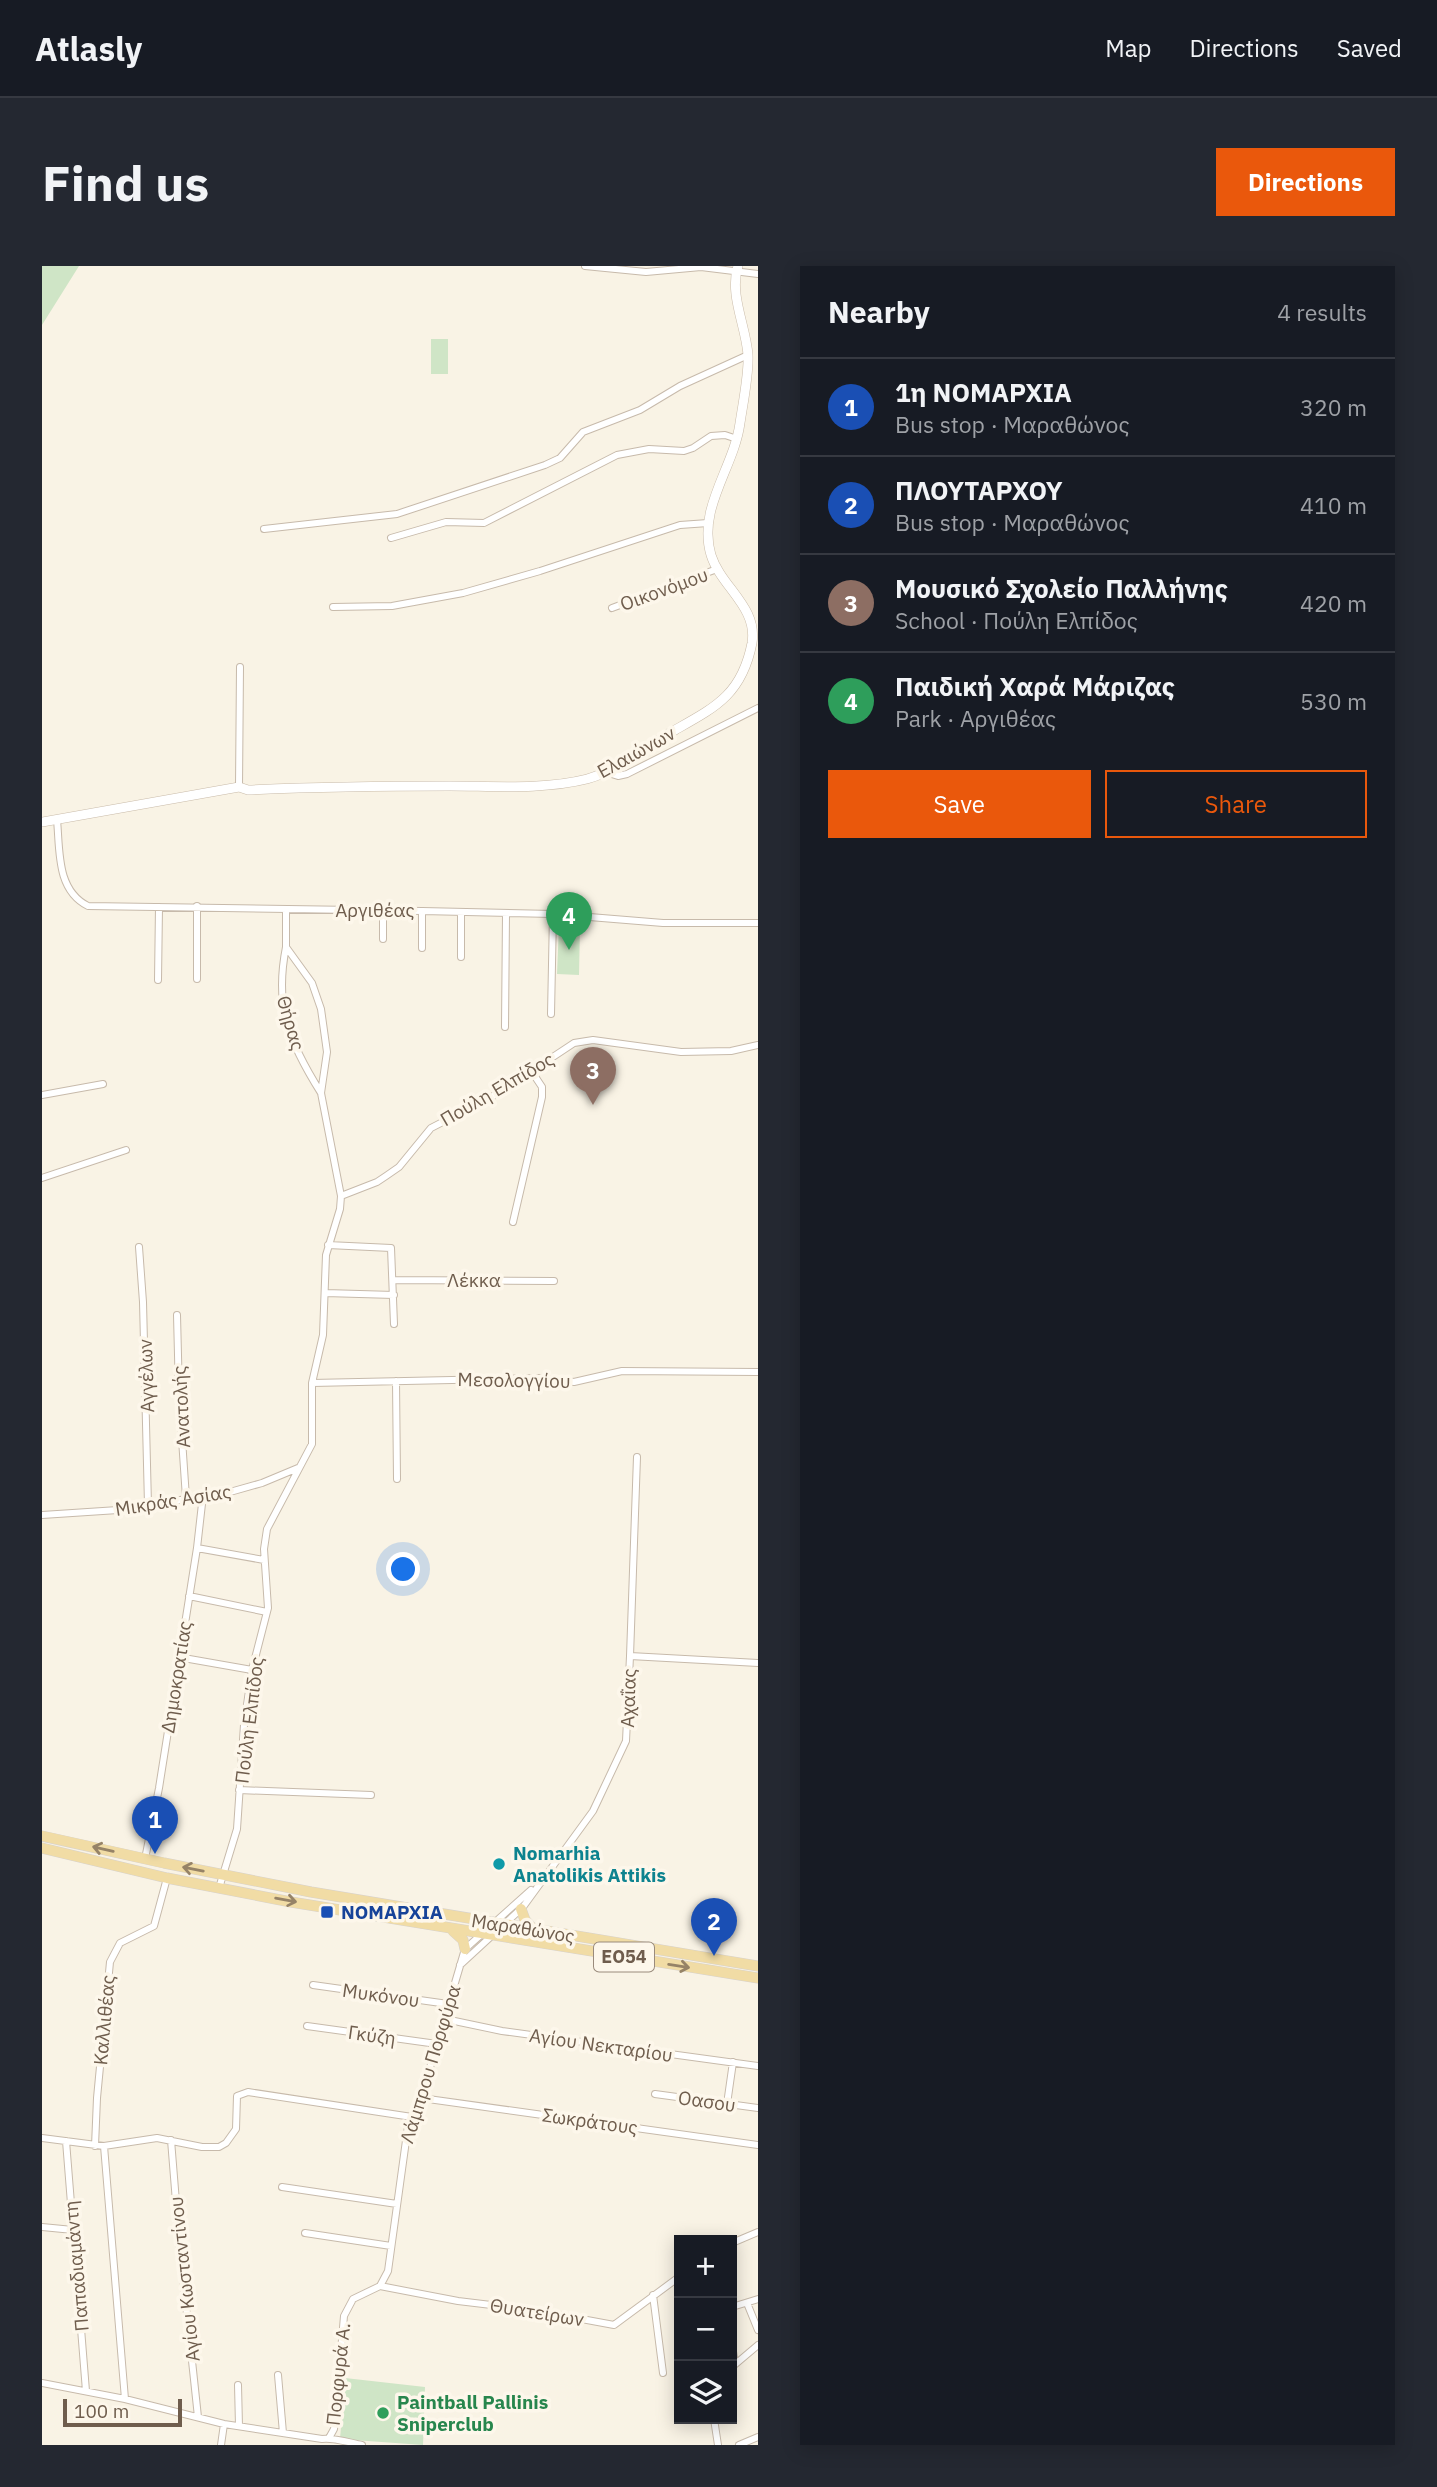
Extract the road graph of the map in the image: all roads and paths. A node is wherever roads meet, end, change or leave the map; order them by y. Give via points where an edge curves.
1 (585, 266) edge
2 (608, 267) edge
3 (656, 269) edge
4 (737, 269) edge
5 (758, 274) edge
6 (748, 355) junction
7 (737, 439) junction
8 (708, 523) junction
9 (264, 529) dead end
10 (391, 538) dead end
11 (717, 569) junction
12 (333, 607) dead end
13 (611, 608) dead end
14 (240, 667) dead end
15 (758, 708) edge
16 (604, 772) junction
17 (239, 787) junction
18 (57, 820) junction
19 (42, 822) edge
20 (159, 906) junction
21 (197, 906) junction
22 (286, 909) junction
23 (383, 910) junction
24 (422, 911) junction
25 (461, 912) junction
26 (506, 914) junction
27 (553, 914) junction
28 (758, 923) edge
29 (383, 939) dead end
30 (286, 947) junction
31 (422, 948) dead end
32 (461, 957) dead end
33 (197, 979) dead end
34 (158, 980) dead end
35 (551, 1014) dead end
36 (505, 1027) dead end
37 (758, 1045) edge
38 (533, 1072) junction
39 (103, 1084) dead end
40 (321, 1093) junction
41 (42, 1095) edge
42 (126, 1150) dead end
43 (42, 1178) edge
44 (341, 1196) junction
45 (513, 1222) dead end
46 (328, 1245) junction
47 (139, 1247) dead end
48 (394, 1280) junction
49 (554, 1281) dead end
50 (325, 1293) junction
51 (394, 1295) junction
52 (177, 1315) dead end
53 (394, 1324) dead end
54 (758, 1372) edge
55 (396, 1381) junction
56 (312, 1383) junction
57 (637, 1457) dead end
58 (300, 1467) junction
59 (397, 1479) dead end
60 (203, 1495) junction
61 (186, 1498) junction
62 (148, 1505) junction
63 (42, 1515) edge
64 (197, 1548) junction
65 (264, 1560) junction
66 (189, 1596) junction
67 (267, 1612) junction
68 (629, 1656) junction
69 (178, 1657) junction
70 (758, 1663) edge
71 (252, 1670) junction
72 (239, 1790) junction
73 (371, 1795) dead end
74 (42, 1836) edge
75 (42, 1849) edge
76 (145, 1858) junction
77 (222, 1875) junction
78 (167, 1878) junction
79 (538, 1884) junction
80 (219, 1888) junction
81 (521, 1909) junction
82 (500, 1924) junction
83 (450, 1929) junction
84 (533, 1929) junction
85 (486, 1935) junction
86 (465, 1948) junction
87 (460, 1965) junction
88 (758, 1966) edge
89 (758, 1978) edge
90 (313, 1985) dead end
91 (449, 2004) junction
92 (445, 2019) junction
93 (307, 2026) dead end
94 (437, 2044) junction
95 (733, 2062) junction
96 (758, 2066) edge
97 (655, 2094) dead end
98 (421, 2098) junction
99 (727, 2104) junction
100 (758, 2108) edge
101 (412, 2117) junction
102 (42, 2138) edge
103 (171, 2140) junction
104 (66, 2141) junction
105 (758, 2145) edge
106 (95, 2146) junction
107 (104, 2146) junction
108 (282, 2187) dead end
109 (397, 2204) junction
110 (42, 2227) edge
111 (73, 2230) junction
112 (758, 2232) edge
113 (306, 2233) dead end
114 (737, 2241) edge
115 (391, 2246) junction
116 (674, 2280) edge
117 (380, 2286) junction
118 (653, 2295) junction
119 (758, 2299) edge
120 (747, 2303) junction
121 (737, 2306) edge
122 (758, 2330) edge
123 (758, 2345) edge
124 (737, 2363) edge
125 (663, 2374) dead end
126 (278, 2375) dead end
127 (42, 2383) edge
128 (238, 2385) dead end
129 (86, 2391) junction
130 (125, 2399) junction
131 (198, 2417) junction
132 (224, 2424) junction
133 (714, 2424) edge
134 (239, 2426) junction
135 (283, 2433) junction
136 (758, 2437) edge
137 (329, 2438) junction
138 (220, 2445) edge
139 (362, 2445) edge
140 (718, 2445) edge
141 (739, 2445) edge

1 - 2 street
2 - 3 street
3 - 4 street
4 - 5 street
4 - 6 main road, Ελαιώνων via 737,297
6 - 7 main road, Ελαιώνων
6 - 9 street via 640,410 583,432 559,458 545,465 397,514
7 - 8 main road, Ελαιώνων
7 - 10 street via 711,436 684,451 649,449 617,454 484,523 446,522
8 - 11 main road, Ελαιώνων
8 - 12 street via 680,525 463,593 392,606
11 - 13 street, Οικονόμου
11 - 16 main road, Ελαιώνων via 745,606 752,627 749,654 735,686 717,705
14 - 17 street
15 - 16 street via 626,774
16 - 17 main road, Ελαιώνων via 568,782 526,785
17 - 18 main road, Ελαιώνων
18 - 19 main road, Ελαιώνων
18 - 20 street, Αργιθέας via 62,874 84,904
20 - 21 street, Αργιθέας
20 - 34 street
21 - 22 street, Αργιθέας
21 - 33 street
22 - 23 street, Αργιθέας
22 - 30 street, Θήρας
23 - 24 street, Αργιθέας
23 - 29 street
24 - 25 street, Αργιθέας
24 - 31 street
25 - 26 street, Αργιθέας
25 - 32 street
26 - 27 street, Αργιθέας
26 - 36 street
27 - 28 street, Αργιθέας via 663,923
27 - 35 street
30 - 40 street, Θήρας via 281,994 288,1028
30 - 40 street, Θήρας via 312,983 321,1009 327,1052
37 - 38 street, Πούλη Ελπίδος via 732,1051 681,1052 583,1040
38 - 44 street, Πούλη Ελπίδος via 439,1123 386,1176
38 - 45 street via 542,1097
39 - 41 street
40 - 44 street, Θήρας
42 - 43 street
44 - 46 street, Πούλη Ελπίδος
46 - 48 street via 389,1247
46 - 50 street, Πούλη Ελπίδος
47 - 62 street, Αγγέλων
48 - 49 street, Λέκκα
48 - 51 street
50 - 51 street
50 - 56 street, Πούλη Ελπίδος via 323,1335
51 - 53 street
52 - 61 street, Ανατολής
54 - 55 street, Μεσολογγίου via 622,1371 575,1382 541,1378
55 - 56 street, Μεσολογγίου
55 - 59 street
56 - 58 street, Πούλη Ελπίδος via 312,1444
57 - 68 street
58 - 60 street, Μικράς Ασίας via 262,1483
58 - 65 street, Πούλη Ελπίδος via 271,1518
60 - 61 street, Μικράς Ασίας
60 - 64 street, Δημοκρατίας
61 - 62 street, Μικράς Ασίας
62 - 63 street, Μικράς Ασίας
64 - 65 street
64 - 66 street, Δημοκρατίας
65 - 67 street, Πούλη Ελπίδος
66 - 67 street
66 - 69 street, Δημοκρατίας
67 - 71 street, Πούλη Ελπίδος
68 - 70 street, Αχαΐας
68 - 79 street, Αχαΐας via 623,1749 593,1811
69 - 71 street
69 - 76 street, Δημοκρατίας
71 - 72 street, Πούλη Ελπίδος
72 - 73 street
72 - 77 street, Πούλη Ελπίδος via 237,1829
76 -> 74 main road, Μαραθώνος / ΕΟ54
75 - 78 main road, Μαραθώνος / ΕΟ54
77 -> 76 main road, Μαραθώνος / ΕΟ54
77 - 80 street, Πούλη Ελπίδος
77 - 82 main road, Μαραθώνος / ΕΟ54
78 - 80 main road, Μαραθώνος / ΕΟ54
78 - 106 street, Καλλιθέας via 154,1926 121,1943 110,1962
79 - 81 street, Αχαΐας
79 - 82 street, Αχαΐας
80 -> 83 main road, Μαραθώνος / ΕΟ54
81 - 82 street, Αχαΐας
81 - 84 main road
82 - 84 main road, Μαραθώνος / ΕΟ54
82 - 85 street, Λάμπρου Πορφύρα
82 - 85 street, Λάμπρου Πορφύρα
83 - 85 main road, Μαραθώνος / ΕΟ54
83 - 86 main road
84 - 88 main road, Μαραθώνος / ΕΟ54
85 - 86 street, Λάμπρου Πορφύρα
85 - 87 street, Λάμπρου Πορφύρα
85 -> 89 main road, Μαραθώνος / ΕΟ54
86 - 87 street, Λάμπρου Πορφύρα
87 - 91 street, Λάμπρου Πορφύρα
90 - 91 street, Μυκόνου
91 - 92 street, Λάμπρου Πορφύρα
92 - 94 street, Λάμπρου Πορφύρα
92 - 95 street, Αγίου Νεκταρίου
93 - 94 street, Γκύζη
94 - 98 street, Λάμπρου Πορφύρα
95 - 96 street, Αγίου Νεκταρίου
95 - 99 street
97 - 99 street, Οασου
98 - 101 street, Λάμπρου Πορφύρα
98 - 105 street, Σωκράτους
99 - 100 street, Οασου
101 - 103 street via 248,2092 236,2100 236,2129 226,2143 210,2148
101 - 109 street, Λάμπρου Πορφύρα
102 - 104 street
103 - 107 street via 150,2138
103 - 131 street, Αγίου Κωσταντίνου
104 - 106 street
104 - 111 street, Παπαδιαμάντη
106 - 107 street
107 - 130 street
108 - 109 street
109 - 115 street, Λάμπρου Πορφύρα
110 - 111 street
111 - 129 street, Παπαδιαμάντη
112 - 114 street
113 - 115 street
115 - 117 street, Λάμπρου Πορφύρα via 388,2271
116 - 118 street, Θυατείρων
117 - 118 street, Θυατείρων via 614,2325
117 - 137 street, Πορφυρά Α. via 353,2299 344,2316 335,2421
118 - 125 street
119 - 120 street
120 - 121 street
120 - 122 street
123 - 124 street
126 - 135 street
127 - 129 street
128 - 134 street
129 - 130 street
130 - 131 street
131 - 132 street
132 - 134 street
132 - 138 street
133 - 140 street
134 - 135 street
135 - 137 street
136 - 141 street
137 - 139 street

